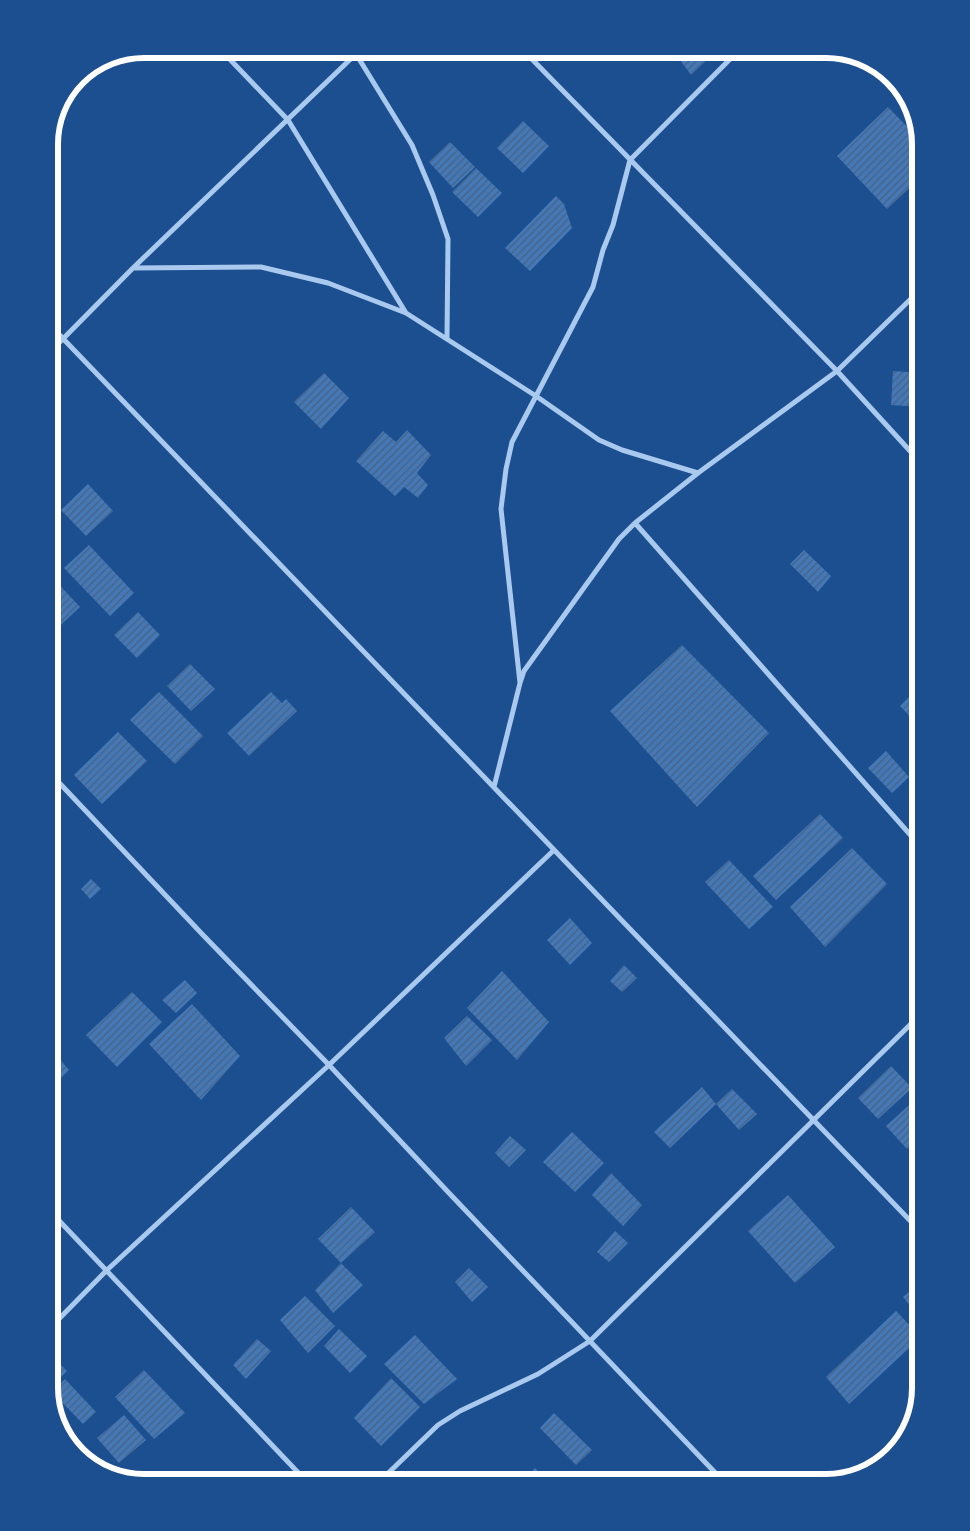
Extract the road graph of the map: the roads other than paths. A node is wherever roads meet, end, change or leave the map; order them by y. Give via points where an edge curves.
1 (229, 58) edge
2 (352, 58) edge
3 (358, 58) edge
4 (531, 58) edge
5 (731, 58) edge
6 (288, 120) junction
7 (630, 160) junction
8 (134, 268) junction
9 (912, 299) edge
10 (406, 313) junction
11 (58, 334) edge
12 (63, 339) junction
13 (447, 339) junction
14 (58, 344) edge
15 (837, 371) junction
16 (536, 396) junction
17 (912, 453) edge
18 (698, 473) junction
19 (636, 524) junction
20 (520, 683) junction
21 (58, 782) edge
22 (494, 787) junction
23 (912, 837) edge
24 (554, 850) junction
25 (912, 1023) edge
26 (330, 1065) junction
27 (814, 1120) junction
28 (58, 1219) edge
29 (912, 1223) edge
30 (107, 1270) junction
31 (58, 1320) edge
32 (590, 1341) junction
33 (298, 1473) edge
34 (388, 1473) edge
35 (716, 1474) edge

1 - 6 street
2 - 6 street
3 - 13 street via 412,145 448,239
4 - 7 street
5 - 7 street
6 - 8 street
6 - 10 street
7 - 15 street
7 - 16 street via 593,286
8 - 10 street via 261,267 328,283
8 - 12 street
9 - 15 street
10 - 13 street
11 - 12 street
12 - 14 street
12 - 22 street
13 - 16 street
15 - 17 street
15 - 18 street
16 - 18 street via 606,443
16 - 20 street via 512,442 501,509
18 - 19 street
19 - 20 street via 619,539 543,643 524,670
19 - 23 street
20 - 22 street
21 - 26 street
22 - 24 street
24 - 26 street
24 - 27 street
25 - 27 street
26 - 30 street
26 - 32 street
27 - 29 street
27 - 32 street
28 - 30 street
30 - 31 street
30 - 33 street
32 - 34 street via 538,1374 438,1425
32 - 35 street

